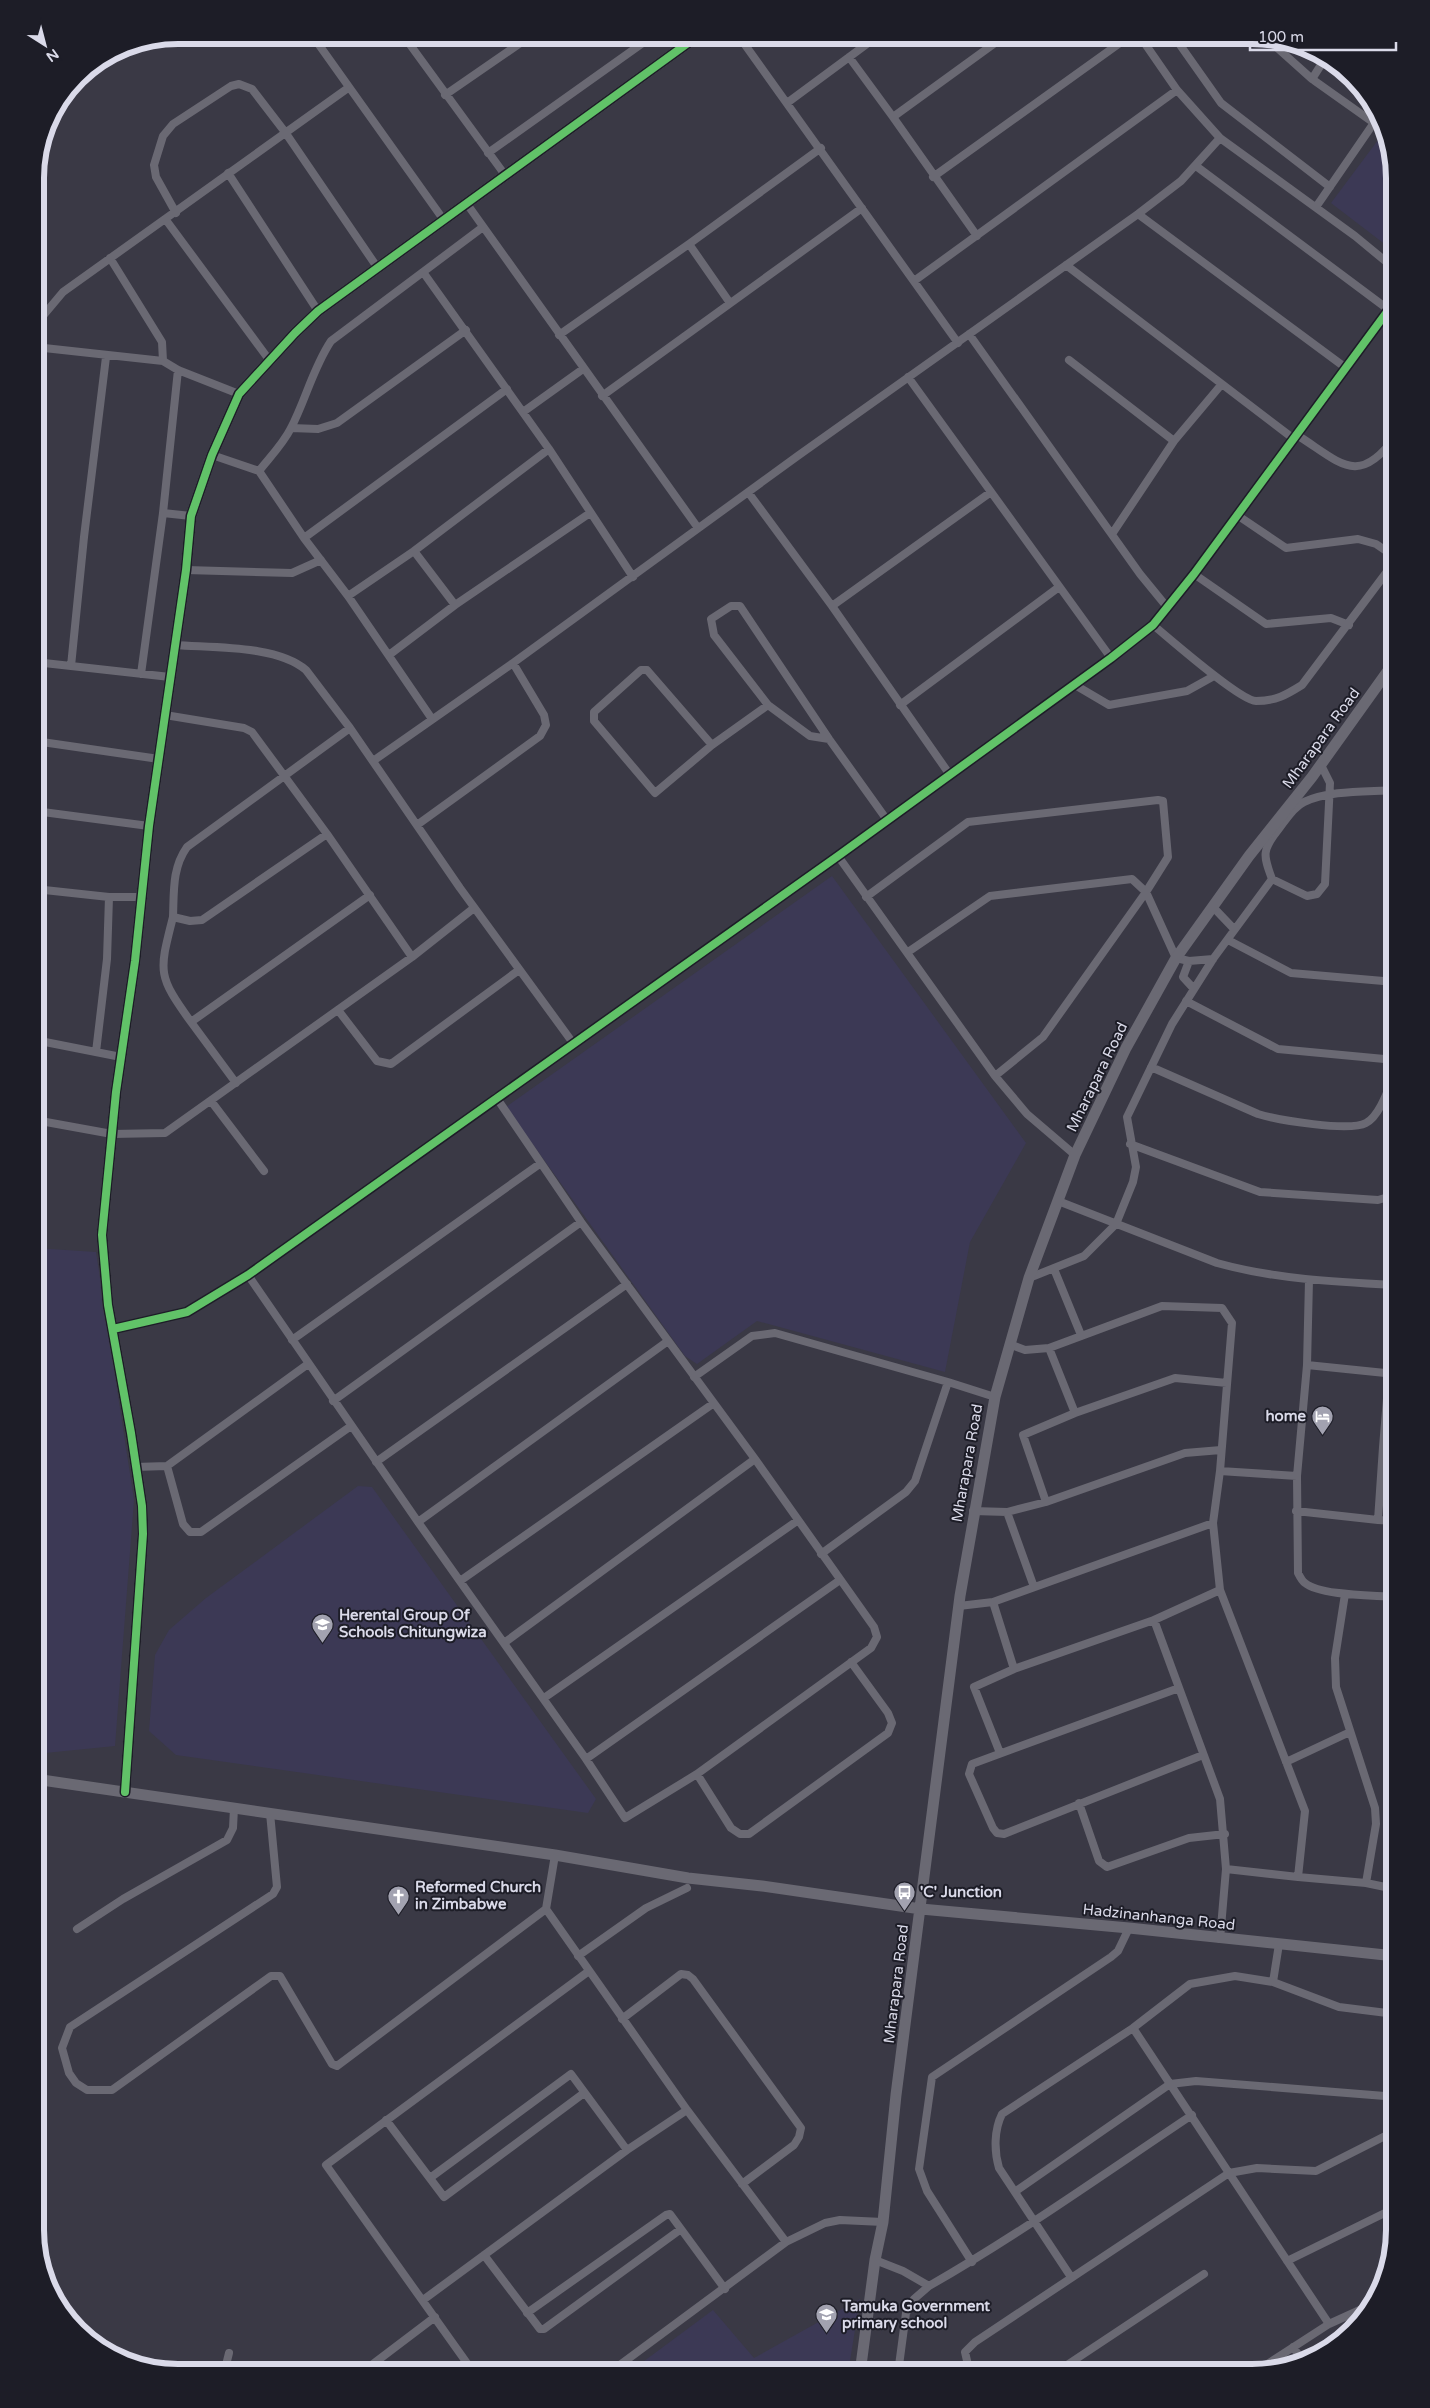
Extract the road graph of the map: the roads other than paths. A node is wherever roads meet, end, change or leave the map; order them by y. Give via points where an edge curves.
1 (318, 44) edge
2 (410, 44) edge
3 (519, 44) edge
4 (641, 44) edge
5 (683, 44) edge
6 (745, 44) edge
7 (867, 44) edge
8 (993, 44) edge
9 (1118, 44) edge
10 (1145, 44) edge
11 (1178, 44) edge
12 (1275, 46) edge
13 (849, 58) junction
14 (1322, 63) edge
15 (1312, 79) junction
16 (348, 88) junction
17 (1177, 90) junction
18 (445, 95) junction
19 (787, 103) junction
20 (892, 117) junction
21 (1374, 123) joint
22 (285, 132) junction
23 (1220, 138) junction
24 (821, 148) junction
25 (488, 153) junction
26 (1196, 166) junction
27 (228, 173) junction
28 (505, 175) junction
29 (933, 177) junction
30 (1330, 187) junction
31 (467, 204) junction
32 (1316, 207) junction
33 (862, 208) junction
34 (176, 213) junction
35 (1138, 214) junction
36 (443, 219) junction
37 (166, 220) junction
38 (482, 227) junction
39 (977, 236) junction
40 (689, 244) junction
41 (110, 258) junction
42 (1386, 262) edge
43 (1066, 265) junction
44 (377, 267) junction
45 (423, 272) junction
46 (914, 281) junction
47 (730, 303) junction
48 (1386, 308) edge
49 (318, 311) junction
50 (44, 314) edge
51 (1386, 314) edge
52 (466, 330) junction
53 (970, 334) junction
54 (559, 335) junction
55 (958, 343) junction
56 (44, 348) edge
57 (106, 357) junction
58 (1069, 360) dead end
59 (163, 361) junction
60 (270, 361) junction
61 (1346, 368) junction
62 (583, 369) junction
63 (178, 370) junction
64 (908, 377) junction
65 (1221, 385) junction
66 (508, 389) junction
67 (239, 394) junction
68 (602, 396) junction
69 (523, 412) junction
70 (291, 428) junction
71 (1296, 437) junction
72 (1174, 441) junction
73 (1386, 447) edge
74 (549, 449) junction
75 (212, 455) junction
76 (259, 471) junction
77 (748, 492) junction
78 (991, 492) junction
79 (163, 513) junction
80 (590, 513) junction
81 (191, 516) junction
82 (1237, 516) junction
83 (698, 528) junction
84 (1112, 534) junction
85 (304, 538) junction
86 (414, 551) junction
87 (1386, 551) edge
88 (321, 560) junction
89 (186, 570) junction
90 (1194, 574) junction
91 (1386, 574) edge
92 (633, 576) junction
93 (1059, 587) junction
94 (348, 596) junction
95 (455, 606) junction
96 (832, 606) junction
97 (1167, 607) junction
98 (1153, 625) junction
99 (1349, 625) junction
100 (175, 645) junction
101 (389, 655) junction
102 (1111, 658) junction
103 (44, 663) edge
104 (513, 663) junction
105 (71, 666) junction
106 (141, 674) junction
107 (1386, 674) edge
108 (1214, 676) junction
109 (170, 677) junction
110 (1075, 685) junction
111 (768, 705) junction
112 (900, 705) junction
113 (165, 715) junction
114 (432, 719) junction
115 (350, 728) junction
116 (829, 739) junction
117 (44, 742) edge
118 (712, 745) junction
119 (158, 758) junction
120 (373, 761) junction
121 (1321, 764) junction
122 (284, 775) junction
123 (950, 775) junction
124 (1386, 791) edge
125 (1330, 795) junction
126 (44, 812) edge
127 (887, 820) junction
128 (417, 825) junction
129 (149, 826) junction
130 (327, 834) junction
131 (838, 856) junction
132 (1272, 879) junction
133 (44, 891) edge
134 (1146, 892) junction
135 (370, 895) junction
136 (109, 897) junction
137 (866, 897) junction
138 (142, 898) junction
139 (1213, 907) junction
140 (474, 908) junction
141 (173, 917) junction
142 (1234, 929) junction
143 (1228, 940) junction
144 (908, 952) junction
145 (412, 957) junction
146 (1176, 958) junction
147 (1213, 959) junction
148 (1188, 961) junction
149 (519, 970) junction
150 (1386, 982) edge
151 (1194, 989) junction
152 (1186, 1002) junction
153 (338, 1010) junction
154 (191, 1022) junction
155 (44, 1042) edge
156 (573, 1043) junction
157 (96, 1052) junction
158 (121, 1056) junction
159 (1386, 1059) edge
160 (1151, 1067) junction
161 (995, 1076) junction
162 (236, 1083) junction
163 (1386, 1095) edge
164 (496, 1097) junction
165 (211, 1102) junction
166 (44, 1122) edge
167 (112, 1134) junction
168 (1130, 1144) junction
169 (1075, 1154) junction
170 (541, 1163) junction
171 (264, 1171) dead end
172 (1386, 1197) edge
173 (1058, 1201) junction
174 (581, 1222) junction
175 (1116, 1224) junction
176 (1054, 1269) junction
177 (248, 1275) junction
178 (1028, 1278) junction
179 (1309, 1280) junction
180 (627, 1284) junction
181 (1386, 1284) edge
182 (113, 1328) junction
183 (1081, 1335) junction
184 (292, 1340) junction
185 (668, 1341) junction
186 (1009, 1344) junction
187 (1049, 1348) junction
188 (308, 1364) junction
189 (1307, 1365) junction
190 (1386, 1373) edge
191 (694, 1377) junction
192 (948, 1382) junction
193 (1227, 1383) junction
194 (995, 1397) junction
195 (333, 1400) junction
196 (714, 1404) junction
197 (1075, 1413) junction
198 (1386, 1423) edge
199 (351, 1426) junction
200 (1383, 1447) junction
201 (1386, 1447) edge
202 (1221, 1450) junction
203 (755, 1459) junction
204 (376, 1462) junction
205 (167, 1466) junction
206 (136, 1467) junction
207 (1220, 1470) junction
208 (1297, 1476) junction
209 (1046, 1502) junction
210 (1296, 1510) junction
211 (973, 1511) junction
212 (1008, 1512) junction
213 (1378, 1520) junction
214 (1386, 1520) edge
215 (797, 1521) junction
216 (418, 1522) junction
217 (1213, 1523) junction
218 (821, 1554) junction
219 (840, 1580) junction
220 (460, 1581) junction
221 (1034, 1587) junction
222 (1220, 1590) junction
223 (1345, 1594) junction
224 (1386, 1596) edge
225 (993, 1602) junction
226 (959, 1606) junction
227 (1154, 1620) junction
228 (504, 1643) junction
229 (850, 1662) junction
230 (1014, 1669) junction
231 (1179, 1688) junction
232 (544, 1698) junction
233 (1350, 1732) junction
234 (1000, 1753) junction
235 (1203, 1754) junction
236 (586, 1759) junction
237 (1286, 1762) junction
238 (697, 1774) junction
239 (44, 1780) edge
240 (125, 1792) junction
241 (1079, 1803) junction
242 (234, 1808) junction
243 (270, 1814) junction
244 (1225, 1834) junction
245 (555, 1855) junction
246 (1226, 1869) junction
247 (1298, 1876) junction
248 (1366, 1883) junction
249 (1386, 1886) edge
250 (687, 1888) dead end
251 (546, 1909) junction
252 (920, 1909) junction
253 (1129, 1928) junction
254 (77, 1930) dead end
255 (1220, 1939) junction
256 (1279, 1944) junction
257 (1386, 1955) edge
258 (578, 1956) junction
259 (588, 1971) junction
260 (1273, 1982) junction
261 (1386, 2013) edge
262 (622, 2019) junction
263 (1133, 2028) junction
264 (1170, 2084) junction
265 (584, 2093) junction
266 (1386, 2097) edge
267 (687, 2110) junction
268 (1192, 2115) junction
269 (386, 2120) junction
270 (1386, 2136) edge
271 (627, 2150) junction
272 (1229, 2174) junction
273 (430, 2178) junction
274 (742, 2184) junction
275 (1016, 2192) junction
276 (1386, 2212) edge
277 (883, 2222) junction
278 (1034, 2222) junction
279 (681, 2229) junction
280 (786, 2242) junction
281 (484, 2255) junction
282 (875, 2260) junction
283 (1287, 2260) junction
284 (972, 2262) junction
285 (1204, 2274) dead end
286 (1071, 2276) junction
287 (929, 2286) junction
288 (725, 2289) junction
289 (423, 2300) junction
290 (1360, 2310) edge
291 (527, 2313) junction
292 (435, 2317) junction
293 (1329, 2324) junction
294 (1293, 2347) junction
295 (229, 2353) dead end
296 (1299, 2355) edge
297 (1269, 2363) edge
298 (226, 2364) edge
299 (373, 2364) edge
300 (468, 2364) edge
301 (621, 2364) edge
302 (861, 2364) edge
303 (899, 2364) edge
304 (968, 2364) edge
305 (1069, 2364) edge

1 - 16 street
2 - 18 street
3 - 18 street
4 - 25 street
5 - 28 street
6 - 19 street
7 - 13 street
8 - 20 street
9 - 29 street
10 - 17 street
11 - 30 street via 1220,103
12 - 15 street
13 - 19 street
13 - 20 street
14 - 15 street
15 - 21 street
16 - 22 street
16 - 36 street
17 - 23 street
17 - 39 street
18 - 25 street
19 - 24 street
20 - 29 street
21 - 30 street
22 - 27 street
22 - 34 street via 252,88 239,84 173,124 163,136 154,165 156,177
22 - 44 street
23 - 26 street
23 - 32 street
24 - 33 street
24 - 40 street
25 - 28 street
26 - 35 street
26 - 48 street
27 - 34 street
27 - 49 street
28 - 31 street
29 - 39 street
30 - 32 street
31 - 36 street
31 - 38 street
32 - 42 street
33 - 46 street
33 - 47 street
34 - 37 street
35 - 43 street
35 - 61 street
36 - 44 street
37 - 41 street
37 - 60 street
38 - 45 street
38 - 54 street
39 - 46 street
40 - 47 street
40 - 54 street
41 - 50 street via 62,292
41 - 59 street via 160,338
43 - 53 street
43 - 65 street
44 - 49 street
45 - 52 street
45 - 70 street via 331,341 316,366
46 - 55 street
47 - 68 street
49 - 60 street
51 - 61 street
52 - 66 street
52 - 70 street via 337,423 318,429
53 - 55 street
53 - 84 street
54 - 62 street
55 - 64 street
56 - 57 street
57 - 59 street
57 - 105 street
58 - 72 street
59 - 63 street
60 - 67 street
61 - 71 street
62 - 68 street
62 - 69 street
63 - 67 street
63 - 79 street
64 - 77 street
64 - 78 street
65 - 71 street
65 - 72 street
66 - 69 street
66 - 85 street
67 - 75 street
68 - 83 street
69 - 74 street
70 - 76 street
71 - 73 street via 1345,465 1355,467 1374,461
71 - 82 street
72 - 84 street
74 - 80 street
74 - 86 street
75 - 76 street
75 - 81 street
76 - 85 street
77 - 83 street
77 - 96 street
78 - 93 street
78 - 96 street
79 - 81 street
79 - 106 street
80 - 92 street
80 - 95 street
81 - 89 street
82 - 87 street via 1286,548 1358,539
82 - 90 street
83 - 92 street
84 - 97 street
85 - 88 street
86 - 94 street
86 - 95 street
88 - 89 street via 292,574
88 - 94 street
89 - 100 street
90 - 97 street
90 - 99 street via 1266,624 1330,618
91 - 99 street
92 - 104 street
93 - 102 street
93 - 112 street
94 - 101 street
95 - 101 street
96 - 112 street
97 - 98 street
98 - 102 street
98 - 108 street
99 - 108 street via 1302,685 1283,698 1253,701
100 - 109 street
100 - 115 street via 262,652 297,662
101 - 114 street
102 - 110 street
103 - 105 street
104 - 114 street
104 - 128 street via 544,714 546,725 540,736
105 - 106 street
106 - 109 street
107 - 121 street, Mharapara Road
108 - 110 street via 1187,691 1109,705
109 - 113 street
110 - 123 street
111 - 116 street via 810,736
111 - 116 street via 714,635 711,619 731,606 740,606 746,613
111 - 118 street
112 - 123 street
113 - 119 street
113 - 122 street via 249,730
114 - 120 street
115 - 120 street
115 - 122 street
116 - 127 street
117 - 119 street
118 - 118 street via 655,793 594,721 594,712 641,670 647,670
119 - 129 street
120 - 128 street
121 - 125 street via 1330,783
121 - 139 street, Mharapara Road
122 - 130 street
122 - 141 street via 187,847 179,858 176,871
123 - 127 street
124 - 125 street
125 - 132 street via 1303,802 1266,845 1265,862
125 - 132 street via 1325,884 1317,894 1307,896
126 - 129 street
127 - 131 street
128 - 140 street
129 - 138 street
130 - 135 street
130 - 141 street via 202,920
131 - 137 street
131 - 156 street
132 - 142 street
133 - 136 street
134 - 137 street via 1168,857 1163,801 1158,800 968,822
134 - 144 street via 1132,879 990,896
134 - 146 street
134 - 161 street via 1043,1037
135 - 145 street
135 - 154 street
136 - 138 street
136 - 157 street via 107,959
137 - 144 street
138 - 158 street
139 - 142 street
139 - 146 street, Mharapara Road
140 - 145 street
140 - 149 street
141 - 154 street via 162,958 164,976 173,997
142 - 143 street
143 - 147 street
143 - 150 street via 1291,973
144 - 161 street
145 - 153 street
146 - 148 street
146 - 169 street, Mharapara Road via 1126,1048
147 - 148 street
147 - 151 street
148 - 151 street via 1183,977
149 - 153 street via 391,1064 377,1060
149 - 156 street
151 - 152 street
152 - 159 street via 1278,1049
152 - 160 street
153 - 162 street
154 - 162 street
155 - 157 street
156 - 164 street
157 - 158 street
158 - 167 street
160 - 163 street via 1277,1120 1354,1126 1368,1122
160 - 168 street via 1127,1117
161 - 169 street via 1027,1114
162 - 165 street
164 - 170 street
164 - 177 street
165 - 167 street via 165,1133
165 - 171 street
166 - 167 street
167 - 182 street via 102,1235
168 - 172 street via 1260,1192 1378,1200
168 - 175 street via 1136,1167
169 - 173 street, Mharapara Road
170 - 174 street
170 - 184 street
173 - 175 street
173 - 178 street, Mharapara Road
174 - 180 street
174 - 195 street
175 - 176 street via 1084,1256
175 - 179 street via 1241,1270
176 - 178 street
176 - 183 street
177 - 182 street via 187,1312
177 - 184 street
178 - 186 street, Mharapara Road
179 - 181 street
179 - 189 street
180 - 185 street
180 - 204 street
182 - 206 street
183 - 187 street
183 - 193 street via 1162,1306 1222,1308 1232,1323
184 - 188 street
185 - 191 street
185 - 216 street
186 - 187 street via 1025,1350
186 - 194 street, Mharapara Road
187 - 197 street
188 - 195 street
188 - 205 street
189 - 190 street
189 - 208 street
191 - 192 street via 752,1336 775,1333
191 - 196 street
192 - 194 street
192 - 218 street via 915,1482
193 - 197 street via 1175,1378
193 - 202 street
194 - 211 street, Mharapara Road
195 - 199 street
196 - 203 street
196 - 220 street
197 - 209 street via 1023,1435
198 - 200 street
199 - 204 street
199 - 205 street via 201,1532 190,1532 183,1524
200 - 201 street
200 - 213 street
202 - 207 street
202 - 209 street via 1185,1453
203 - 215 street
203 - 228 street
204 - 216 street
205 - 206 street
206 - 240 street via 143,1534
207 - 208 street
207 - 217 street
208 - 210 street
209 - 212 street
210 - 213 street
210 - 223 street via 1298,1573 1303,1582 1313,1588
211 - 212 street
211 - 226 street, Mharapara Road
212 - 221 street
213 - 214 street
215 - 218 street
215 - 232 street
216 - 220 street
217 - 221 street
217 - 222 street
218 - 219 street
219 - 229 street via 874,1627 877,1637 871,1648
219 - 236 street
220 - 228 street
221 - 225 street
222 - 227 street
222 - 237 street
223 - 224 street
223 - 233 street via 1336,1687
225 - 226 street
225 - 230 street
226 - 252 street, Mharapara Road
227 - 230 street
227 - 231 street
228 - 232 street
229 - 238 street
229 - 238 street via 888,1713 892,1723 888,1733 749,1834 740,1834 731,1828
230 - 234 street via 974,1687
231 - 234 street
231 - 235 street
232 - 236 street
233 - 237 street
233 - 248 street via 1375,1808 1376,1824
234 - 241 street via 972,1764 969,1769 997,1833 1004,1834
235 - 241 street
235 - 244 street via 1220,1800
236 - 238 street via 625,1818
237 - 247 street via 1306,1811
239 - 240 street, Hadzinanhanga Road
240 - 242 street, Hadzinanhanga Road
241 - 244 street via 1099,1861 1107,1867 1189,1838
242 - 243 street, Hadzinanhanga Road
242 - 254 street via 233,1828 227,1840 123,1899
243 - 245 street, Hadzinanhanga Road
243 - 251 street via 277,1887 273,1894 70,2027 62,2048 76,2083 87,2090 112,2090 271,1976 280,1976 332,2064 337,2066
244 - 246 street
245 - 251 street
245 - 252 street, Hadzinanhanga Road via 688,1878
246 - 247 street
246 - 255 street
247 - 248 street
248 - 249 street
250 - 258 street via 646,1908
251 - 258 street
252 - 253 street, Hadzinanhanga Road
252 - 277 street, Mharapara Road
253 - 255 street, Hadzinanhanga Road
253 - 284 street via 1118,1951 1111,1957 932,2077 919,2170 927,2191
255 - 256 street, Hadzinanhanga Road
256 - 257 street, Hadzinanhanga Road
256 - 260 street
258 - 259 street
259 - 262 street
259 - 269 street
260 - 261 street via 1340,2007
260 - 263 street via 1235,1976 1190,1984
262 - 267 street
262 - 274 street via 681,1974 694,1979 801,2128 794,2145
263 - 264 street
263 - 275 street via 1002,2114 995,2156 999,2168
264 - 266 street via 1196,2081
264 - 268 street
264 - 275 street
265 - 271 street
265 - 273 street via 444,2197
265 - 273 street via 571,2074
267 - 271 street
267 - 274 street
268 - 272 street
268 - 278 street
269 - 273 street
269 - 289 street via 326,2165
270 - 272 street via 1316,2171 1258,2168
271 - 281 street
272 - 283 street
272 - 286 street
274 - 280 street
275 - 278 street
276 - 283 street
277 - 280 street via 840,2220 825,2223
277 - 282 street, Mharapara Road
278 - 284 street
278 - 286 street
279 - 288 street
279 - 291 street via 670,2214 666,2215
279 - 291 street via 544,2329 536,2327
280 - 288 street
281 - 289 street
281 - 291 street
282 - 287 street via 904,2271
282 - 302 street, Mharapara Road
283 - 293 street
284 - 287 street
285 - 305 street
286 - 304 street via 970,2347 965,2352
287 - 303 street via 914,2298 906,2313
288 - 301 street
289 - 292 street
290 - 293 street
292 - 299 street
292 - 300 street
293 - 294 street
294 - 296 street
294 - 297 street
295 - 298 street

